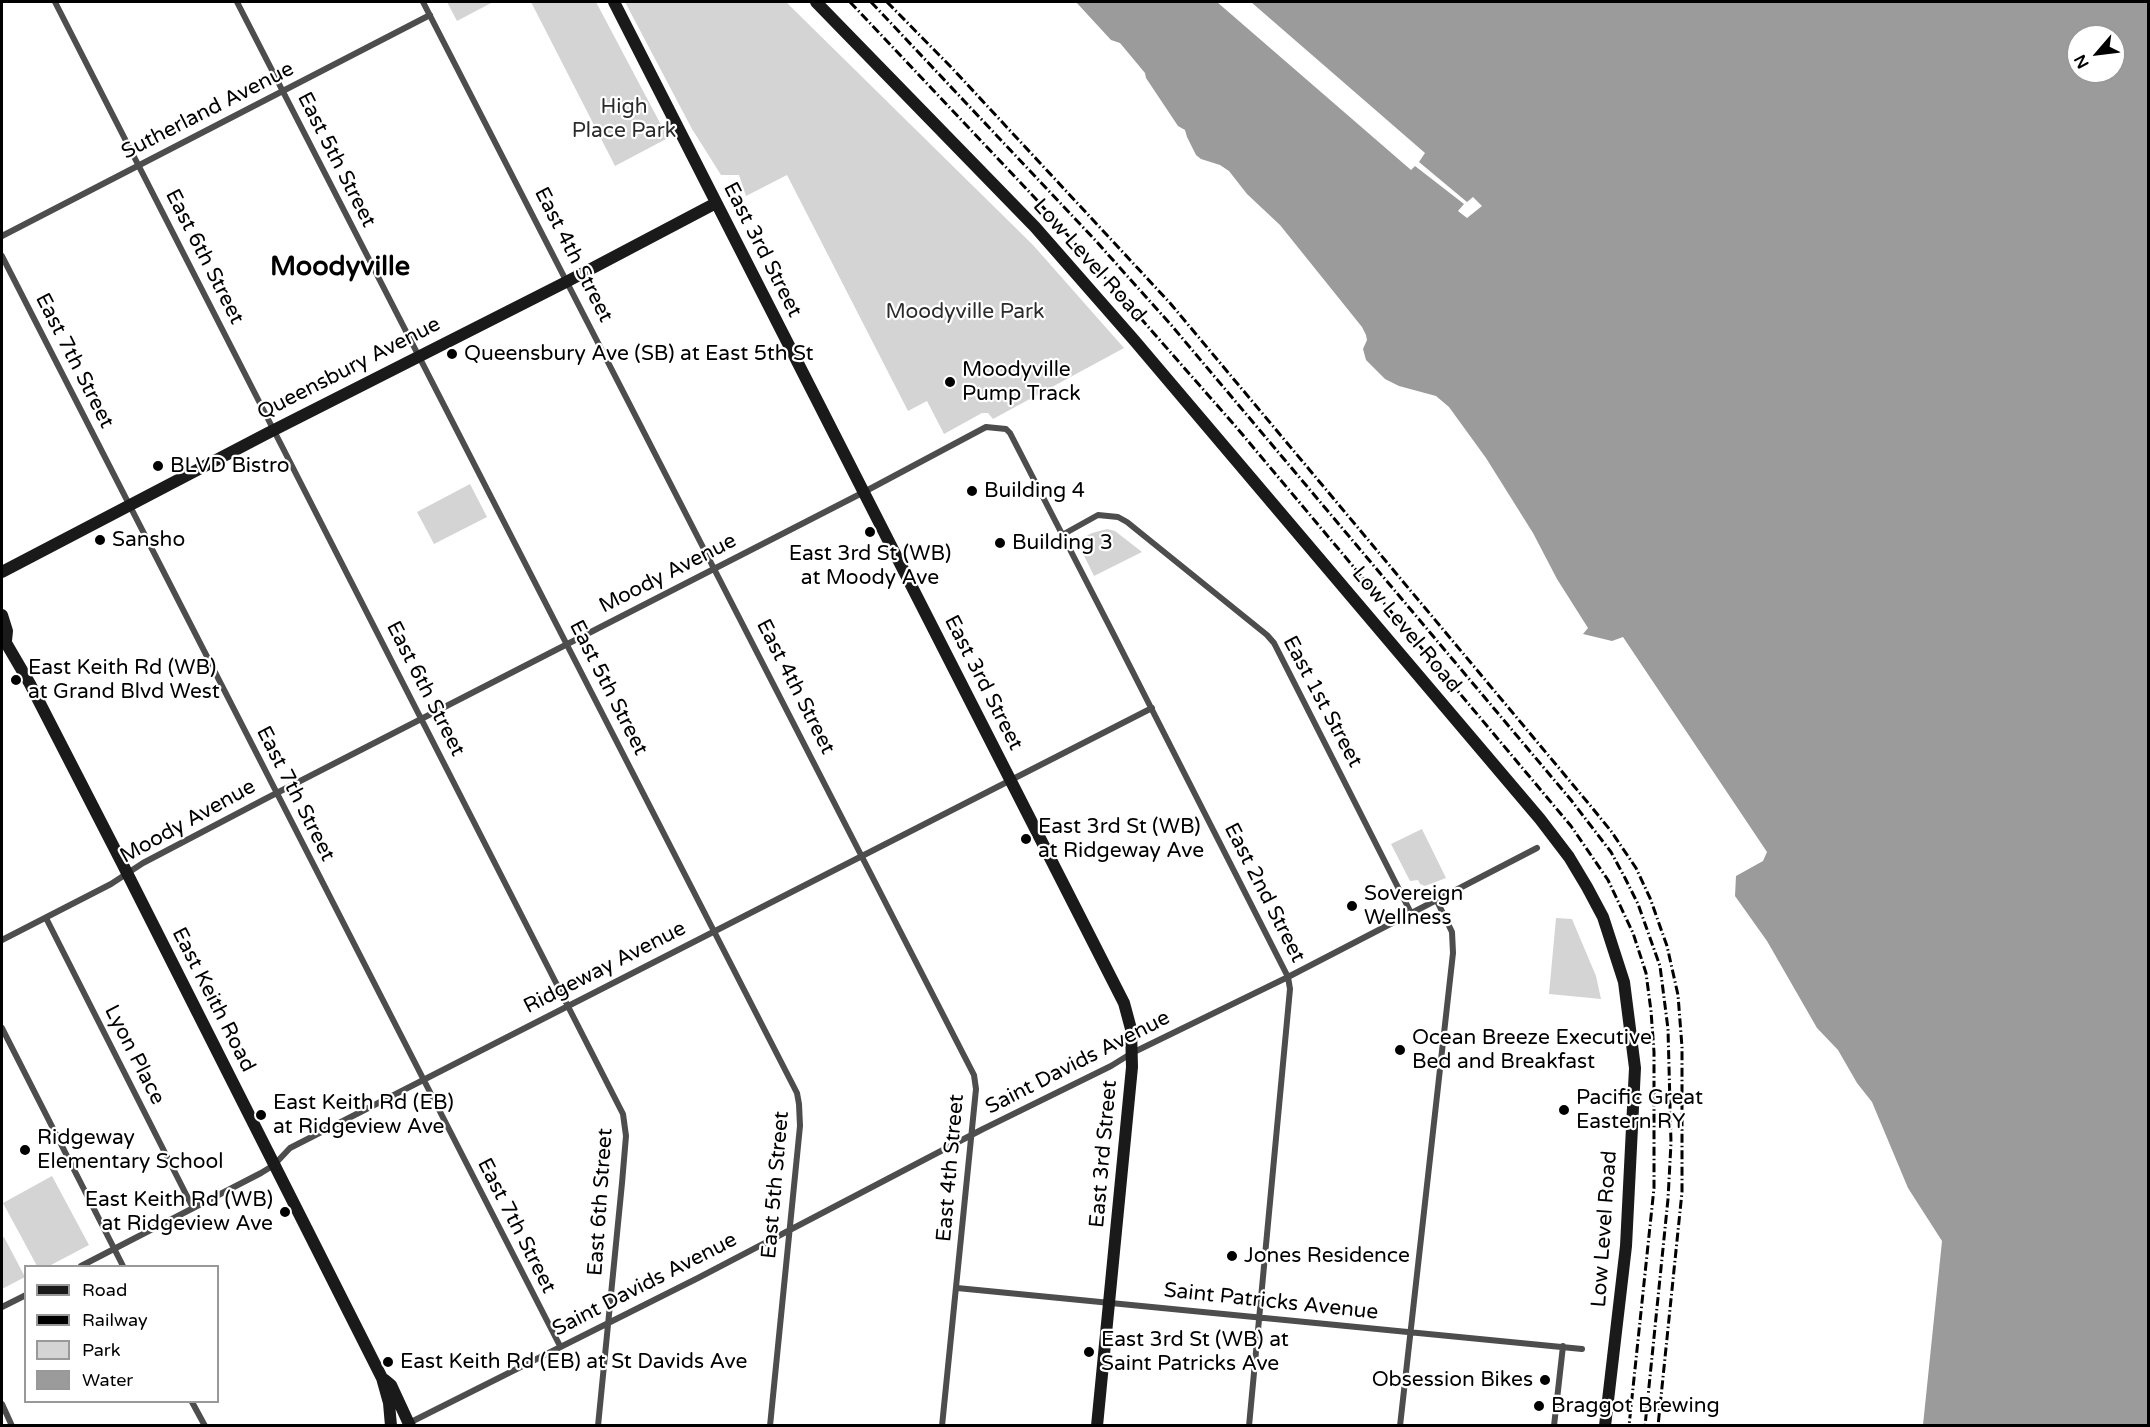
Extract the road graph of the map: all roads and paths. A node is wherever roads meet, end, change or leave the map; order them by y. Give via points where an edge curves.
1 (55, 2) edge
2 (237, 2) edge
3 (423, 2) edge
4 (614, 2) edge
5 (816, 2) edge
6 (430, 15) junction
7 (282, 91) junction
8 (139, 165) junction
9 (716, 203) junction
10 (2, 236) edge
11 (2, 256) edge
12 (567, 281) junction
13 (418, 356) junction
14 (1000, 428) joint
15 (274, 430) junction
16 (864, 492) junction
17 (128, 505) junction
18 (1062, 535) junction
19 (714, 568) junction
20 (2, 572) edge
21 (2, 615) edge
22 (3, 640) edge
23 (567, 644) junction
24 (1152, 708) junction
25 (422, 718) junction
26 (1010, 780) junction
27 (276, 793) junction
28 (1537, 848) dead end
29 (862, 856) junction
30 (127, 873) junction
31 (1437, 901) junction
32 (1411, 913) junction
33 (46, 918) junction
34 (714, 932) junction
35 (2, 940) edge
36 (1288, 977) junction
37 (568, 1006) junction
38 (2, 1028) edge
39 (1132, 1053) junction
40 (423, 1081) junction
41 (971, 1136) junction
42 (274, 1165) junction
43 (193, 1208) junction
44 (789, 1230) junction
45 (114, 1250) junction
46 (83, 1265) edge
47 (122, 1265) edge
48 (957, 1288) junction
49 (24, 1295) edge
50 (1110, 1302) junction
51 (2, 1307) edge
52 (1258, 1317) junction
53 (608, 1322) junction
54 (1411, 1332) junction
55 (560, 1346) junction
56 (1563, 1346) junction
57 (1582, 1349) dead end
58 (382, 1377) junction
59 (193, 1403) edge
60 (2, 1404) edge
61 (410, 1424) edge
62 (12, 1425) edge
63 (205, 1425) edge
64 (391, 1425) edge
65 (598, 1425) edge
66 (770, 1425) edge
67 (942, 1425) edge
68 (1097, 1425) edge
69 (1249, 1425) edge
70 (1400, 1425) edge
71 (1554, 1425) edge
72 (1605, 1425) edge

1 - 8 street, East 6th Street
2 - 7 street, East 5th Street
3 - 6 street, East 4th Street
4 - 9 street, East 3rd Street
5 - 72 street, Low Level Road via 1035,227 1134,340 1540,819 1587,887 1603,917 1624,982 1635,1068 1626,1246
6 - 7 street, Sutherland Avenue
6 - 12 street, East 4th Street
7 - 8 street, Sutherland Avenue
7 - 13 street, East 5th Street
8 - 10 street, Sutherland Avenue
8 - 15 street, East 6th Street
9 - 12 street, Queensbury Avenue
9 - 16 street, East 3rd Street
11 - 17 street, East 7th Street
12 - 13 street, Queensbury Avenue
12 - 19 street, East 4th Street
13 - 15 street, Queensbury Avenue
13 - 23 street, East 5th Street
14 - 16 street, Moody Avenue via 986,427
14 - 18 street, East 2nd Street via 1010,433
15 - 17 street, Queensbury Avenue
15 - 25 street, East 6th Street
16 - 19 street, Moody Avenue
16 - 26 street, East 3rd Street
17 - 20 street, Queensbury Avenue
17 - 27 street, East 7th Street
18 - 24 street, East 2nd Street
18 - 32 street, East 1st Street via 1098,515 1118,517 1267,635
19 - 23 street, Moody Avenue
19 - 29 street, East 4th Street
21 - 22 street, East Keith Road via 7,631
22 - 30 street, East Keith Road
23 - 25 street, Moody Avenue
23 - 34 street, East 5th Street
24 - 26 street, Ridgeway Avenue
24 - 36 street, East 2nd Street
25 - 27 street, Moody Avenue
25 - 37 street, East 6th Street
26 - 29 street, Ridgeway Avenue
26 - 39 street, East 3rd Street via 1124,1003
27 - 30 street, Moody Avenue
27 - 40 street, East 7th Street
28 - 31 street, Saint Davids Avenue
29 - 34 street, Ridgeway Avenue
29 - 41 street, East 4th Street via 974,1075
30 - 33 street, Moody Avenue
30 - 42 street, East Keith Road
31 - 32 street, Saint Davids Avenue
31 - 54 street via 1452,932 1453,953
32 - 36 street, Saint Davids Avenue
33 - 35 street, Moody Avenue
33 - 43 street, Lyon Place
34 - 37 street, Ridgeway Avenue
34 - 44 street, East 5th Street via 797,1093 800,1126
36 - 39 street, Saint Davids Avenue
36 - 52 street, East 2nd Street via 1290,989
37 - 40 street, Ridgeway Avenue
37 - 53 street, East 6th Street via 620,1106 625,1125
38 - 45 street
39 - 41 street, Saint Davids Avenue
39 - 50 street, East 3rd Street
40 - 42 street, Ridgeway Avenue via 290,1148
40 - 55 street, East 7th Street
41 - 44 street, Saint Davids Avenue
41 - 48 street, East 4th Street
42 - 43 street, Ridgeway Avenue
42 - 58 street, East Keith Road
43 - 45 street, Ridgeway Avenue
44 - 53 street, Saint Davids Avenue
44 - 66 street, East 5th Street
45 - 46 street, Ridgeway Avenue
45 - 47 street
48 - 50 street, Saint Patricks Avenue
48 - 67 street, East 4th Street
49 - 51 street
50 - 52 street, Saint Patricks Avenue
50 - 68 street, East 3rd Street
52 - 54 street, Saint Patricks Avenue
52 - 69 street, East 2nd Street
53 - 55 street, Saint Davids Avenue
53 - 65 street, East 6th Street
54 - 56 street, Saint Patricks Avenue
54 - 70 street
55 - 61 street, Saint Davids Avenue
56 - 57 street, Saint Patricks Avenue
56 - 71 street
58 - 61 street, East Keith Road via 391,1385
58 - 64 street, East Keith Road
59 - 63 street
60 - 62 street

